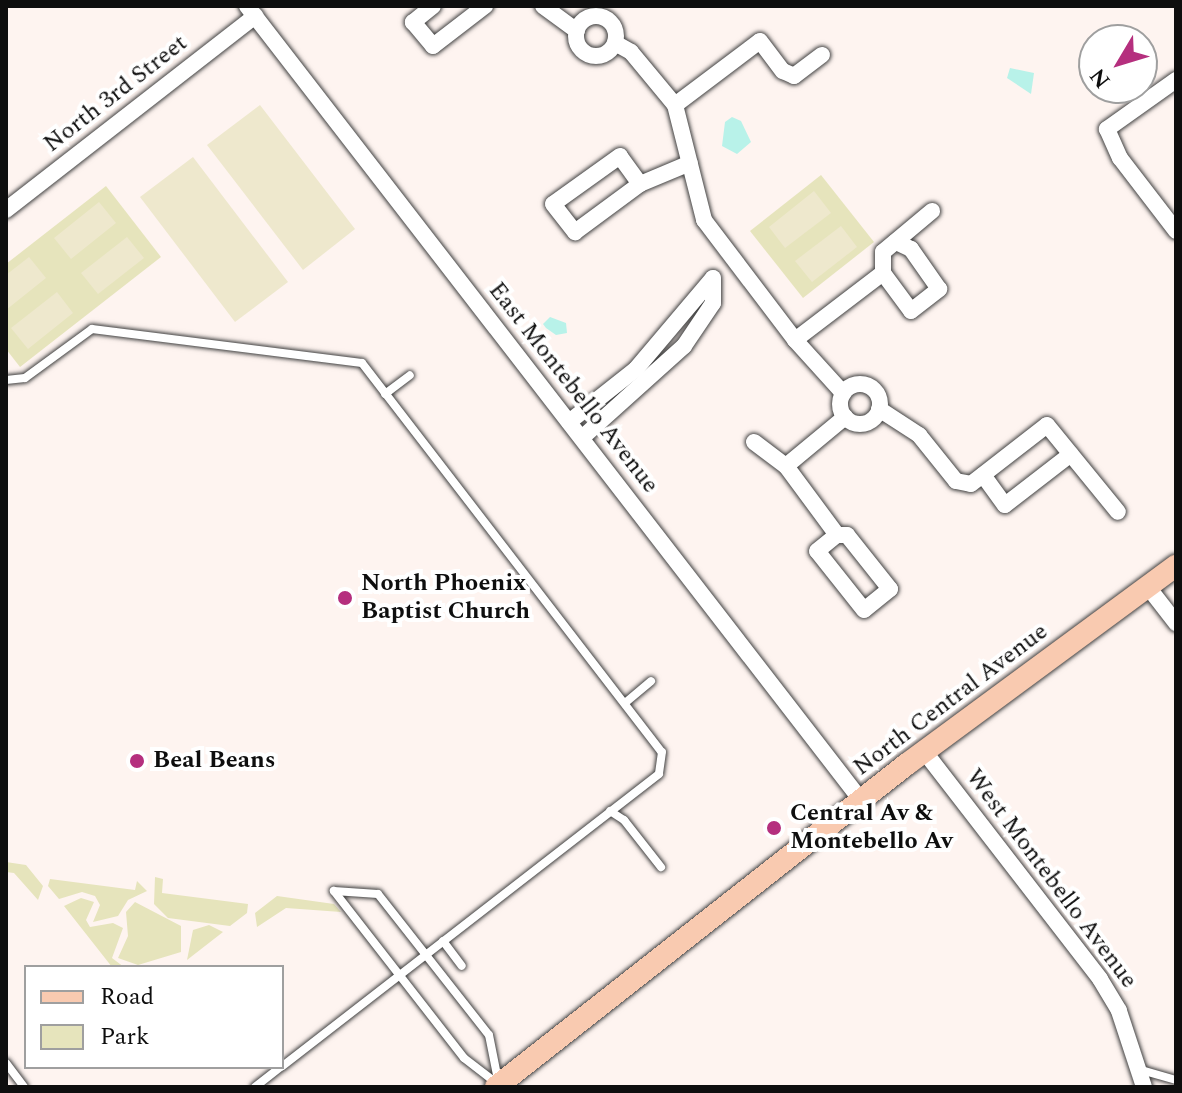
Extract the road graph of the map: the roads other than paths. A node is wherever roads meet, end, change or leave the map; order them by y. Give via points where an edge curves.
1 (433, 6) edge
2 (485, 6) edge
3 (543, 6) edge
4 (251, 11) edge
5 (608, 12) edge
6 (577, 31) junction
7 (615, 43) junction
8 (822, 55) dead end
9 (1176, 80) edge
10 (675, 105) junction
11 (690, 163) junction
12 (640, 184) junction
13 (6, 210) edge
14 (932, 211) dead end
15 (1176, 231) edge
16 (896, 242) junction
17 (727, 254) junction
18 (883, 273) junction
19 (713, 278) junction
20 (795, 340) junction
21 (410, 375) dead end
22 (6, 380) edge
23 (843, 393) junction
24 (385, 394) junction
25 (879, 409) junction
26 (845, 417) junction
27 (569, 422) junction
28 (582, 438) junction
29 (754, 442) dead end
30 (1071, 454) junction
31 (786, 466) junction
32 (983, 475) junction
33 (1118, 512) dead end
34 (837, 535) junction
35 (1176, 566) edge
36 (1148, 587) junction
37 (1176, 623) edge
38 (651, 681) dead end
39 (625, 703) junction
40 (924, 751) junction
41 (861, 800) junction
42 (610, 811) junction
43 (661, 867) dead end
44 (443, 941) junction
45 (425, 955) junction
46 (462, 966) dead end
47 (400, 975) junction
48 (6, 1063) edge
49 (284, 1064) edge
50 (277, 1069) edge
51 (1143, 1079) edge
52 (1176, 1080) edge
53 (498, 1086) edge
54 (24, 1087) edge
55 (255, 1087) edge

1 - 2 street via 413,22 433,46
3 - 6 street
4 - 13 street, North 3rd Street
4 - 27 street, East Montebello Avenue
5 - 6 street via 584,20
5 - 7 street
6 - 7 street via 577,44 593,56 606,53
7 - 10 street via 631,52
8 - 10 street via 794,76 783,71 760,41
9 - 15 street via 1107,129 1120,158
10 - 11 street
11 - 12 street
11 - 17 street via 704,220
12 - 12 street via 575,232 553,204 620,156
14 - 16 street
16 - 18 street via 883,252
16 - 18 street via 911,249 939,289 911,311
17 - 19 street
17 - 20 street
18 - 20 street
19 - 27 street via 636,369
19 - 28 street via 713,303 684,346
20 - 23 street
21 - 24 lane
22 - 24 lane via 25,378 92,329 362,363
23 - 25 street via 854,385 867,386 877,394
23 - 26 street
24 - 39 lane
25 - 26 street via 863,424
25 - 32 street via 919,435 956,481 971,484
26 - 31 street
27 - 28 street, East Montebello Avenue
28 - 41 street, East Montebello Avenue
29 - 31 street
30 - 32 street via 1047,425
30 - 32 street via 1005,505
30 - 33 street
31 - 34 street
34 - 34 street via 847,535 890,589 864,610 817,551
35 - 36 main road, North Central Avenue
36 - 37 street
36 - 40 main road, North Central Avenue
38 - 39 lane
39 - 42 lane via 662,752 664,764 659,774
40 - 41 main road, North Central Avenue
40 - 51 street, West Montebello Avenue via 1100,979 1119,1011
41 - 53 main road, North Central Avenue
42 - 43 lane via 624,820
42 - 44 lane
44 - 45 lane
44 - 46 lane
45 - 47 lane
45 - 47 lane via 378,894 334,891
45 - 53 lane via 489,1035
47 - 49 lane
47 - 53 lane via 464,1058
48 - 54 lane
50 - 55 lane
51 - 52 lane

